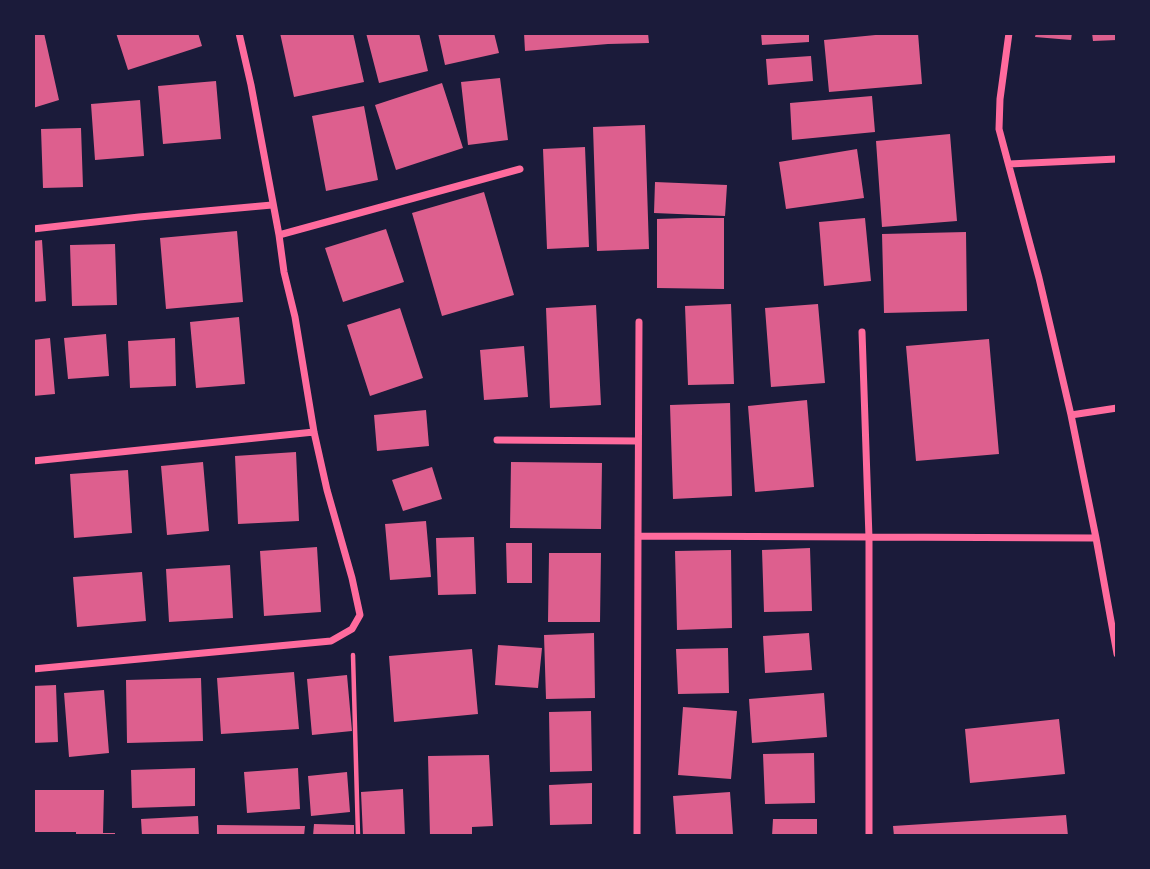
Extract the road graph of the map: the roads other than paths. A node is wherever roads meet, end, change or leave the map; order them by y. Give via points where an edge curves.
1 (239, 33) edge
2 (1009, 33) edge
3 (1117, 159) edge
4 (1009, 164) junction
5 (520, 169) dead end
6 (272, 205) junction
7 (33, 229) edge
8 (279, 235) junction
9 (639, 322) dead end
10 (862, 332) dead end
11 (1117, 408) edge
12 (1071, 415) junction
13 (314, 432) junction
14 (497, 440) dead end
15 (638, 441) junction
16 (33, 461) edge
17 (638, 536) junction
18 (869, 538) junction
19 (1096, 538) junction
20 (1117, 654) edge
21 (33, 669) edge
22 (638, 836) edge
23 (869, 836) edge

1 - 6 street
2 - 4 street via 999,129
3 - 4 street
4 - 12 street
5 - 8 street
6 - 7 street
6 - 8 street
8 - 13 street
9 - 15 street
10 - 18 street
11 - 12 street
12 - 19 street
13 - 16 street
13 - 21 street via 359,603 360,615 352,629 331,641
14 - 15 street
15 - 17 street
17 - 18 street
17 - 22 street
18 - 19 street
18 - 23 street
19 - 20 street

